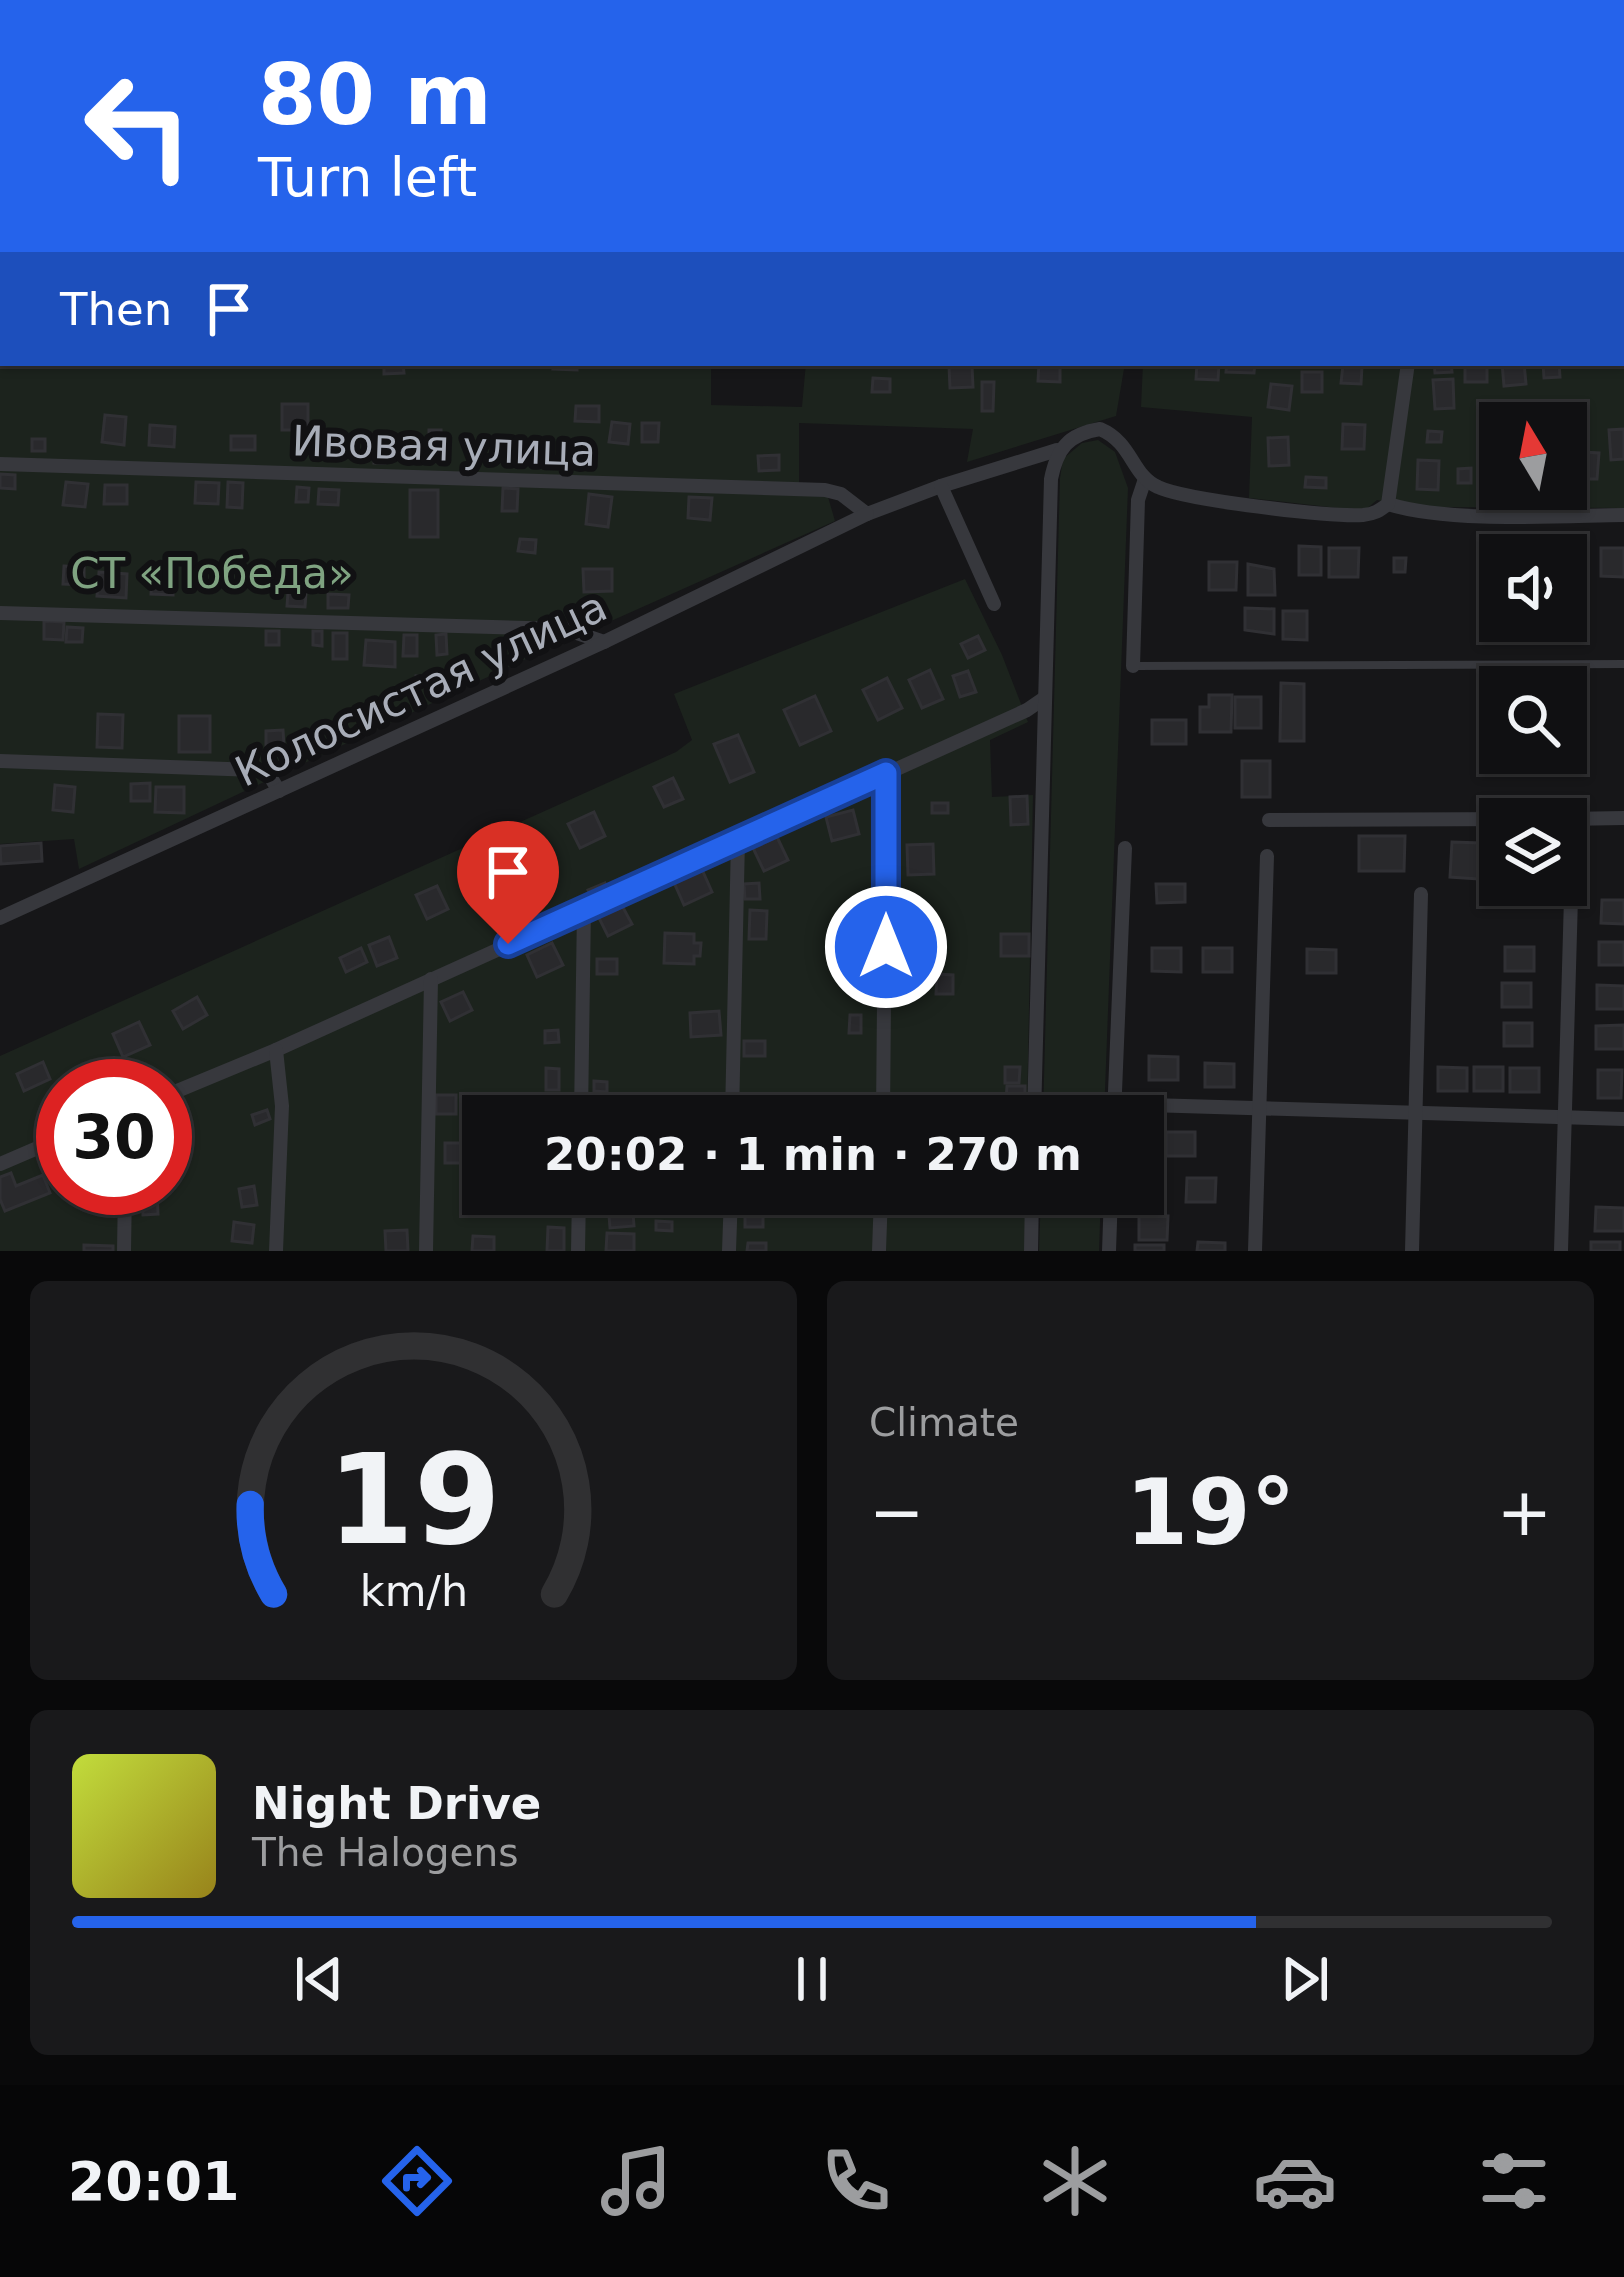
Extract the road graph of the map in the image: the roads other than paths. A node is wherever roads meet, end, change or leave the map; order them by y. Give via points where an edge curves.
1 (1408, 366) edge
2 (1057, 450) junction
3 (0, 464) edge
4 (1144, 479) junction
5 (941, 486) junction
6 (1388, 504) junction
7 (872, 512) junction
8 (1624, 515) edge
9 (994, 604) dead end
10 (0, 614) edge
11 (604, 642) junction
12 (1624, 664) edge
13 (1133, 666) joint
14 (1043, 699) junction
15 (0, 761) edge
16 (886, 773) junction
17 (279, 791) junction
18 (1624, 818) edge
19 (1479, 819) edge
20 (1587, 819) edge
21 (1269, 820) dead end
22 (738, 839) junction
23 (1125, 848) dead end
24 (1267, 856) dead end
25 (1421, 894) dead end
26 (1571, 906) edge
27 (584, 908) junction
28 (0, 917) edge
29 (431, 979) junction
30 (276, 1050) junction
31 (192, 1085) edge
32 (581, 1095) edge
33 (732, 1095) edge
34 (883, 1095) edge
35 (1034, 1095) edge
36 (1115, 1095) edge
37 (1260, 1109) junction
38 (1164, 1110) edge
39 (1416, 1114) junction
40 (1624, 1119) edge
41 (1565, 1120) junction
42 (36, 1149) edge
43 (0, 1164) edge
44 (125, 1215) edge
45 (579, 1215) edge
46 (730, 1215) edge
47 (880, 1215) edge
48 (1032, 1215) edge
49 (1110, 1215) edge
50 (124, 1251) edge
51 (276, 1251) edge
52 (426, 1251) edge
53 (578, 1251) edge
54 (729, 1251) edge
55 (879, 1251) edge
56 (1031, 1251) edge
57 (1109, 1251) edge
58 (1255, 1251) edge
59 (1412, 1251) edge
60 (1561, 1251) edge

1 - 6 street
2 - 4 street, Колосистая улица via 1100,429 1124,444
2 - 5 street, Колосистая улица
2 - 14 street
3 - 7 street, Ивовая улица via 825,490
4 - 6 street via 1178,494 1346,514 1377,513
4 - 13 street
5 - 7 street, Колосистая улица
5 - 9 street
6 - 8 street
7 - 11 street, Колосистая улица
10 - 11 street via 543,628
11 - 17 street, Колосистая улица
12 - 13 lane
14 - 16 street
14 - 35 street
15 - 17 street via 259,770
16 - 22 street
16 - 34 street
17 - 28 street, Колосистая улица
18 - 20 street
19 - 21 street
22 - 27 street
22 - 33 street
23 - 36 street
24 - 37 street
25 - 39 street
26 - 41 street
27 - 29 street
27 - 32 street
29 - 30 street
29 - 52 street
30 - 31 street
30 - 51 street
37 - 38 street
37 - 39 street
37 - 58 street
39 - 41 street
39 - 59 street
40 - 41 street
41 - 60 street
42 - 43 street
44 - 50 street
45 - 53 street
46 - 54 street
47 - 55 street
48 - 56 street
49 - 57 street

